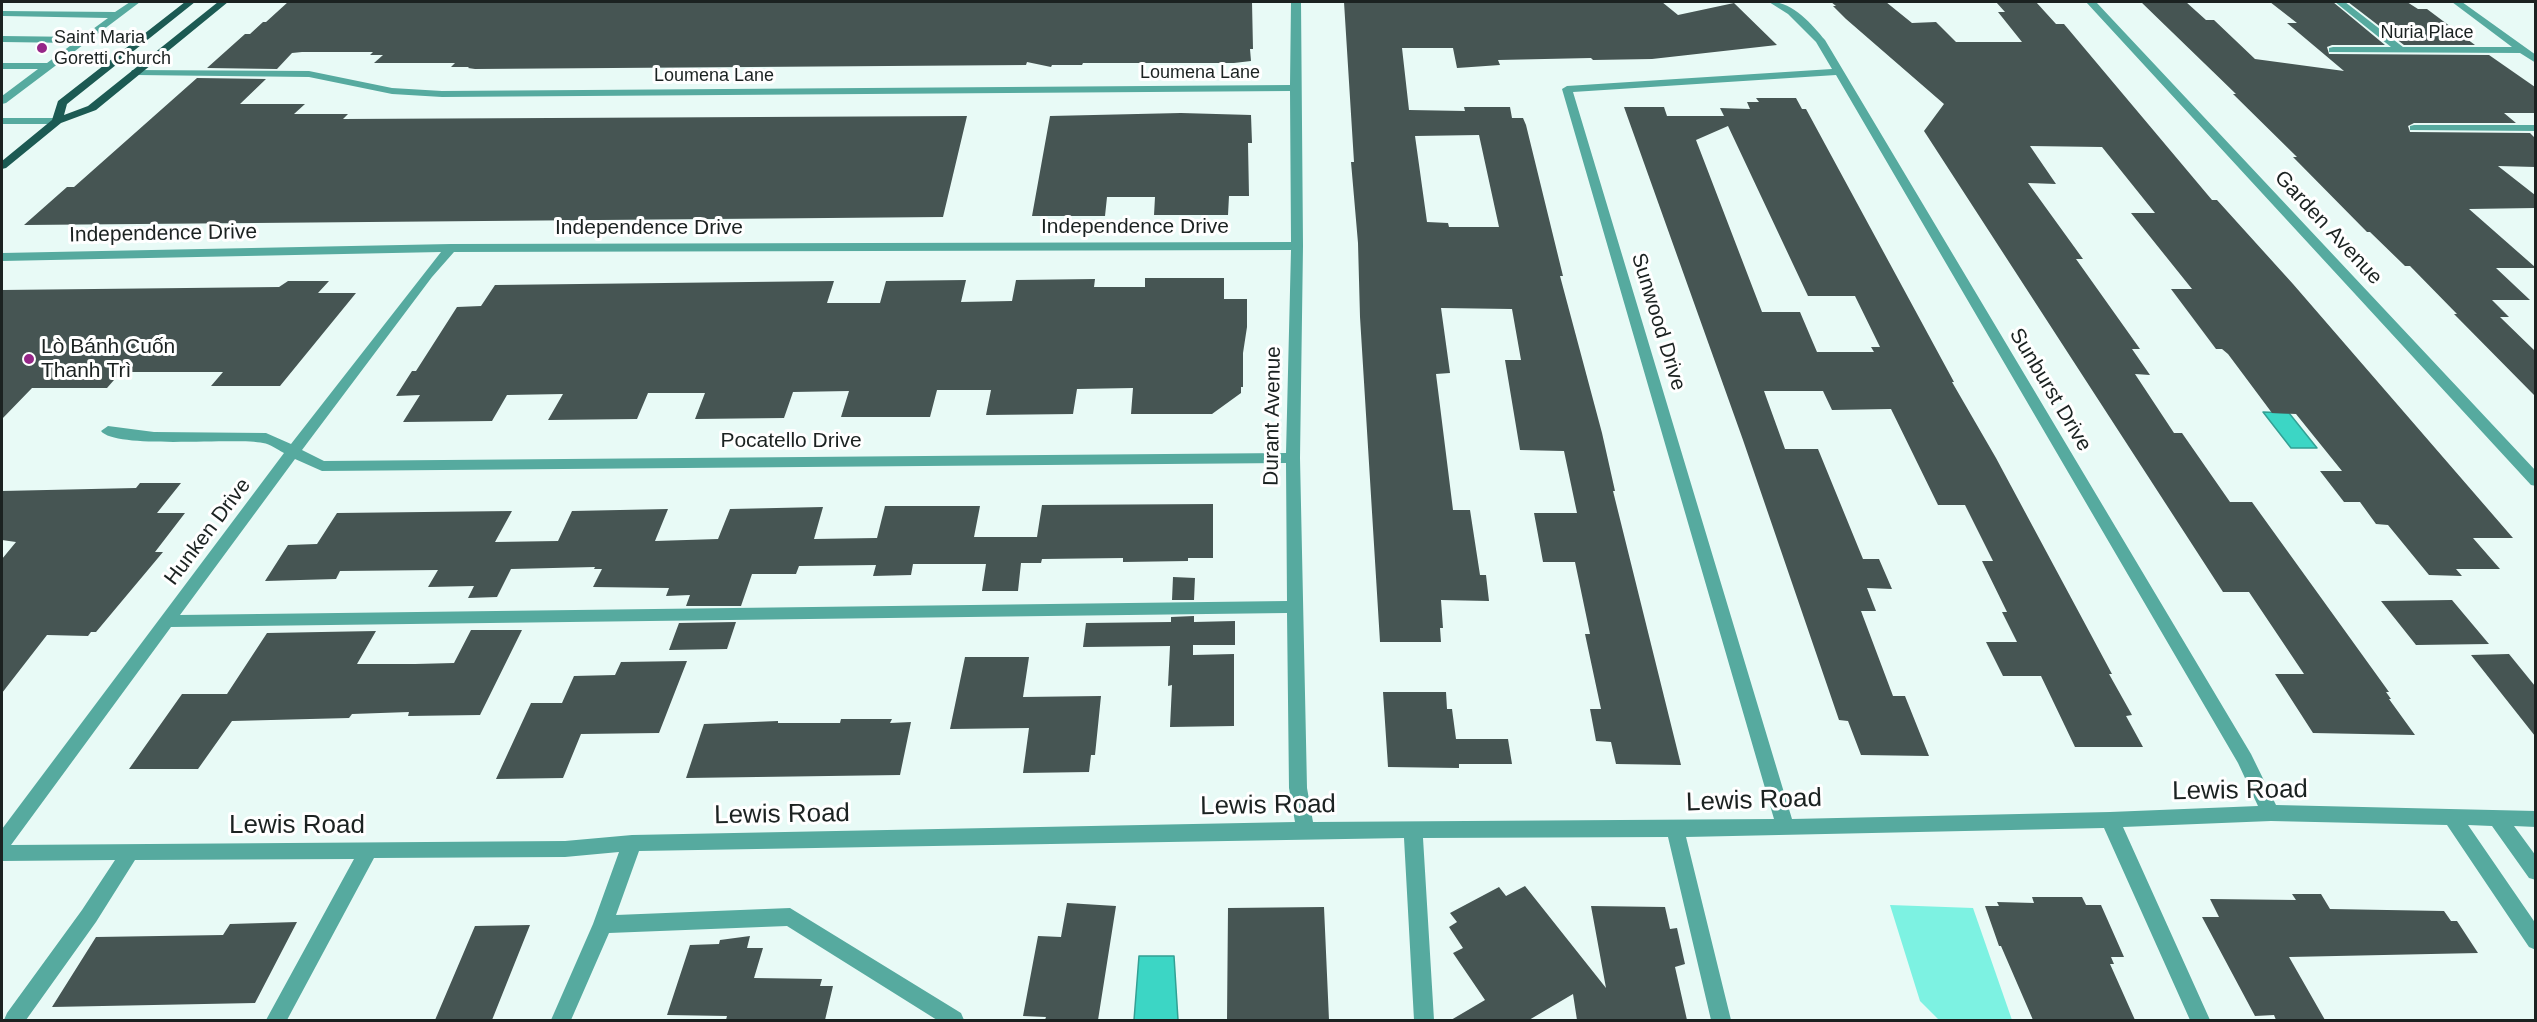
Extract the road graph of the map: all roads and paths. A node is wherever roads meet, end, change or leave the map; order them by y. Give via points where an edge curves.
1 (20, 2) edge
2 (135, 2) edge
3 (190, 2) edge
4 (223, 2) edge
5 (1296, 2) edge
6 (1774, 2) edge
7 (2091, 2) edge
8 (2340, 2) edge
9 (2457, 2) edge
10 (2, 14) edge
11 (117, 15) junction
12 (2, 39) edge
13 (83, 40) junction
14 (2332, 50) dead end
15 (2401, 50) junction
16 (2522, 50) junction
17 (2535, 60) edge
18 (2, 66) edge
19 (48, 66) junction
20 (136, 72) junction
21 (1836, 72) junction
22 (1295, 88) junction
23 (4, 97) edge
24 (2, 121) edge
25 (57, 122) junction
26 (2414, 128) dead end
27 (2535, 128) edge
28 (2, 166) edge
29 (1297, 246) junction
30 (451, 249) junction
31 (2, 256) edge
32 (108, 431) dead end
33 (294, 452) junction
34 (1293, 458) junction
35 (2535, 481) edge
36 (1295, 607) junction
37 (167, 621) junction
38 (2271, 813) junction
39 (2452, 817) junction
40 (2498, 818) junction
41 (2535, 819) edge
42 (2110, 820) junction
43 (1785, 825) junction
44 (1676, 829) junction
45 (1305, 830) junction
46 (1413, 831) junction
47 (2, 843) edge
48 (632, 843) junction
49 (131, 851) junction
50 (368, 851) junction
51 (2, 853) edge
52 (2535, 872) edge
53 (603, 924) junction
54 (2535, 941) edge
55 (14, 1020) edge
56 (276, 1020) edge
57 (561, 1020) edge
58 (954, 1020) edge
59 (1424, 1020) edge
60 (1721, 1020) edge
61 (2200, 1020) edge

1 - 10 street
2 - 11 street
3 - 25 main road via 62,103
4 - 20 main road
5 - 22 street, Durant Avenue
6 - 21 street, Sunburst Drive via 1791,12 1820,40
7 - 35 street, Garden Avenue
8 - 15 street
9 - 16 street
10 - 11 street
11 - 13 street
12 - 13 street
13 - 19 street
14 - 15 street, Nuria Place
15 - 16 street, Nuria Place
16 - 17 street
18 - 19 street
19 - 23 street
20 - 22 street, Loumena Lane via 309,74 392,91 442,94
20 - 25 main road via 92,108
21 - 38 street, Sunburst Drive via 2245,759
21 - 43 street, Sunwood Drive via 1567,89
22 - 29 street, Durant Avenue
24 - 25 street
25 - 28 main road
26 - 27 street
29 - 30 street, Independence Drive
29 - 34 street, Durant Avenue
30 - 31 street, Independence Drive
30 - 33 street, Hunken Drive
32 - 33 street, Pocatello Drive via 154,437 266,438
33 - 34 street, Pocatello Drive via 322,466
33 - 37 street, Hunken Drive
34 - 36 street, Durant Avenue
36 - 37 street
36 - 45 street, Durant Avenue via 1298,788
37 - 47 street, Hunken Drive
38 - 39 street, Lewis Road
38 - 42 street, Lewis Road
39 - 40 street, Lewis Road
39 - 54 street
40 - 41 street, Lewis Road
40 - 52 street
42 - 43 street, Lewis Road
42 - 61 street
43 - 44 street, Lewis Road
44 - 46 street, Lewis Road
44 - 60 street
45 - 46 street, Lewis Road
45 - 48 street, Lewis Road
46 - 59 street
48 - 50 street, Lewis Road via 565,849
48 - 53 street
49 - 50 street, Lewis Road
49 - 51 street, Lewis Road
49 - 55 street
50 - 56 street
53 - 57 street
53 - 58 street via 790,917

